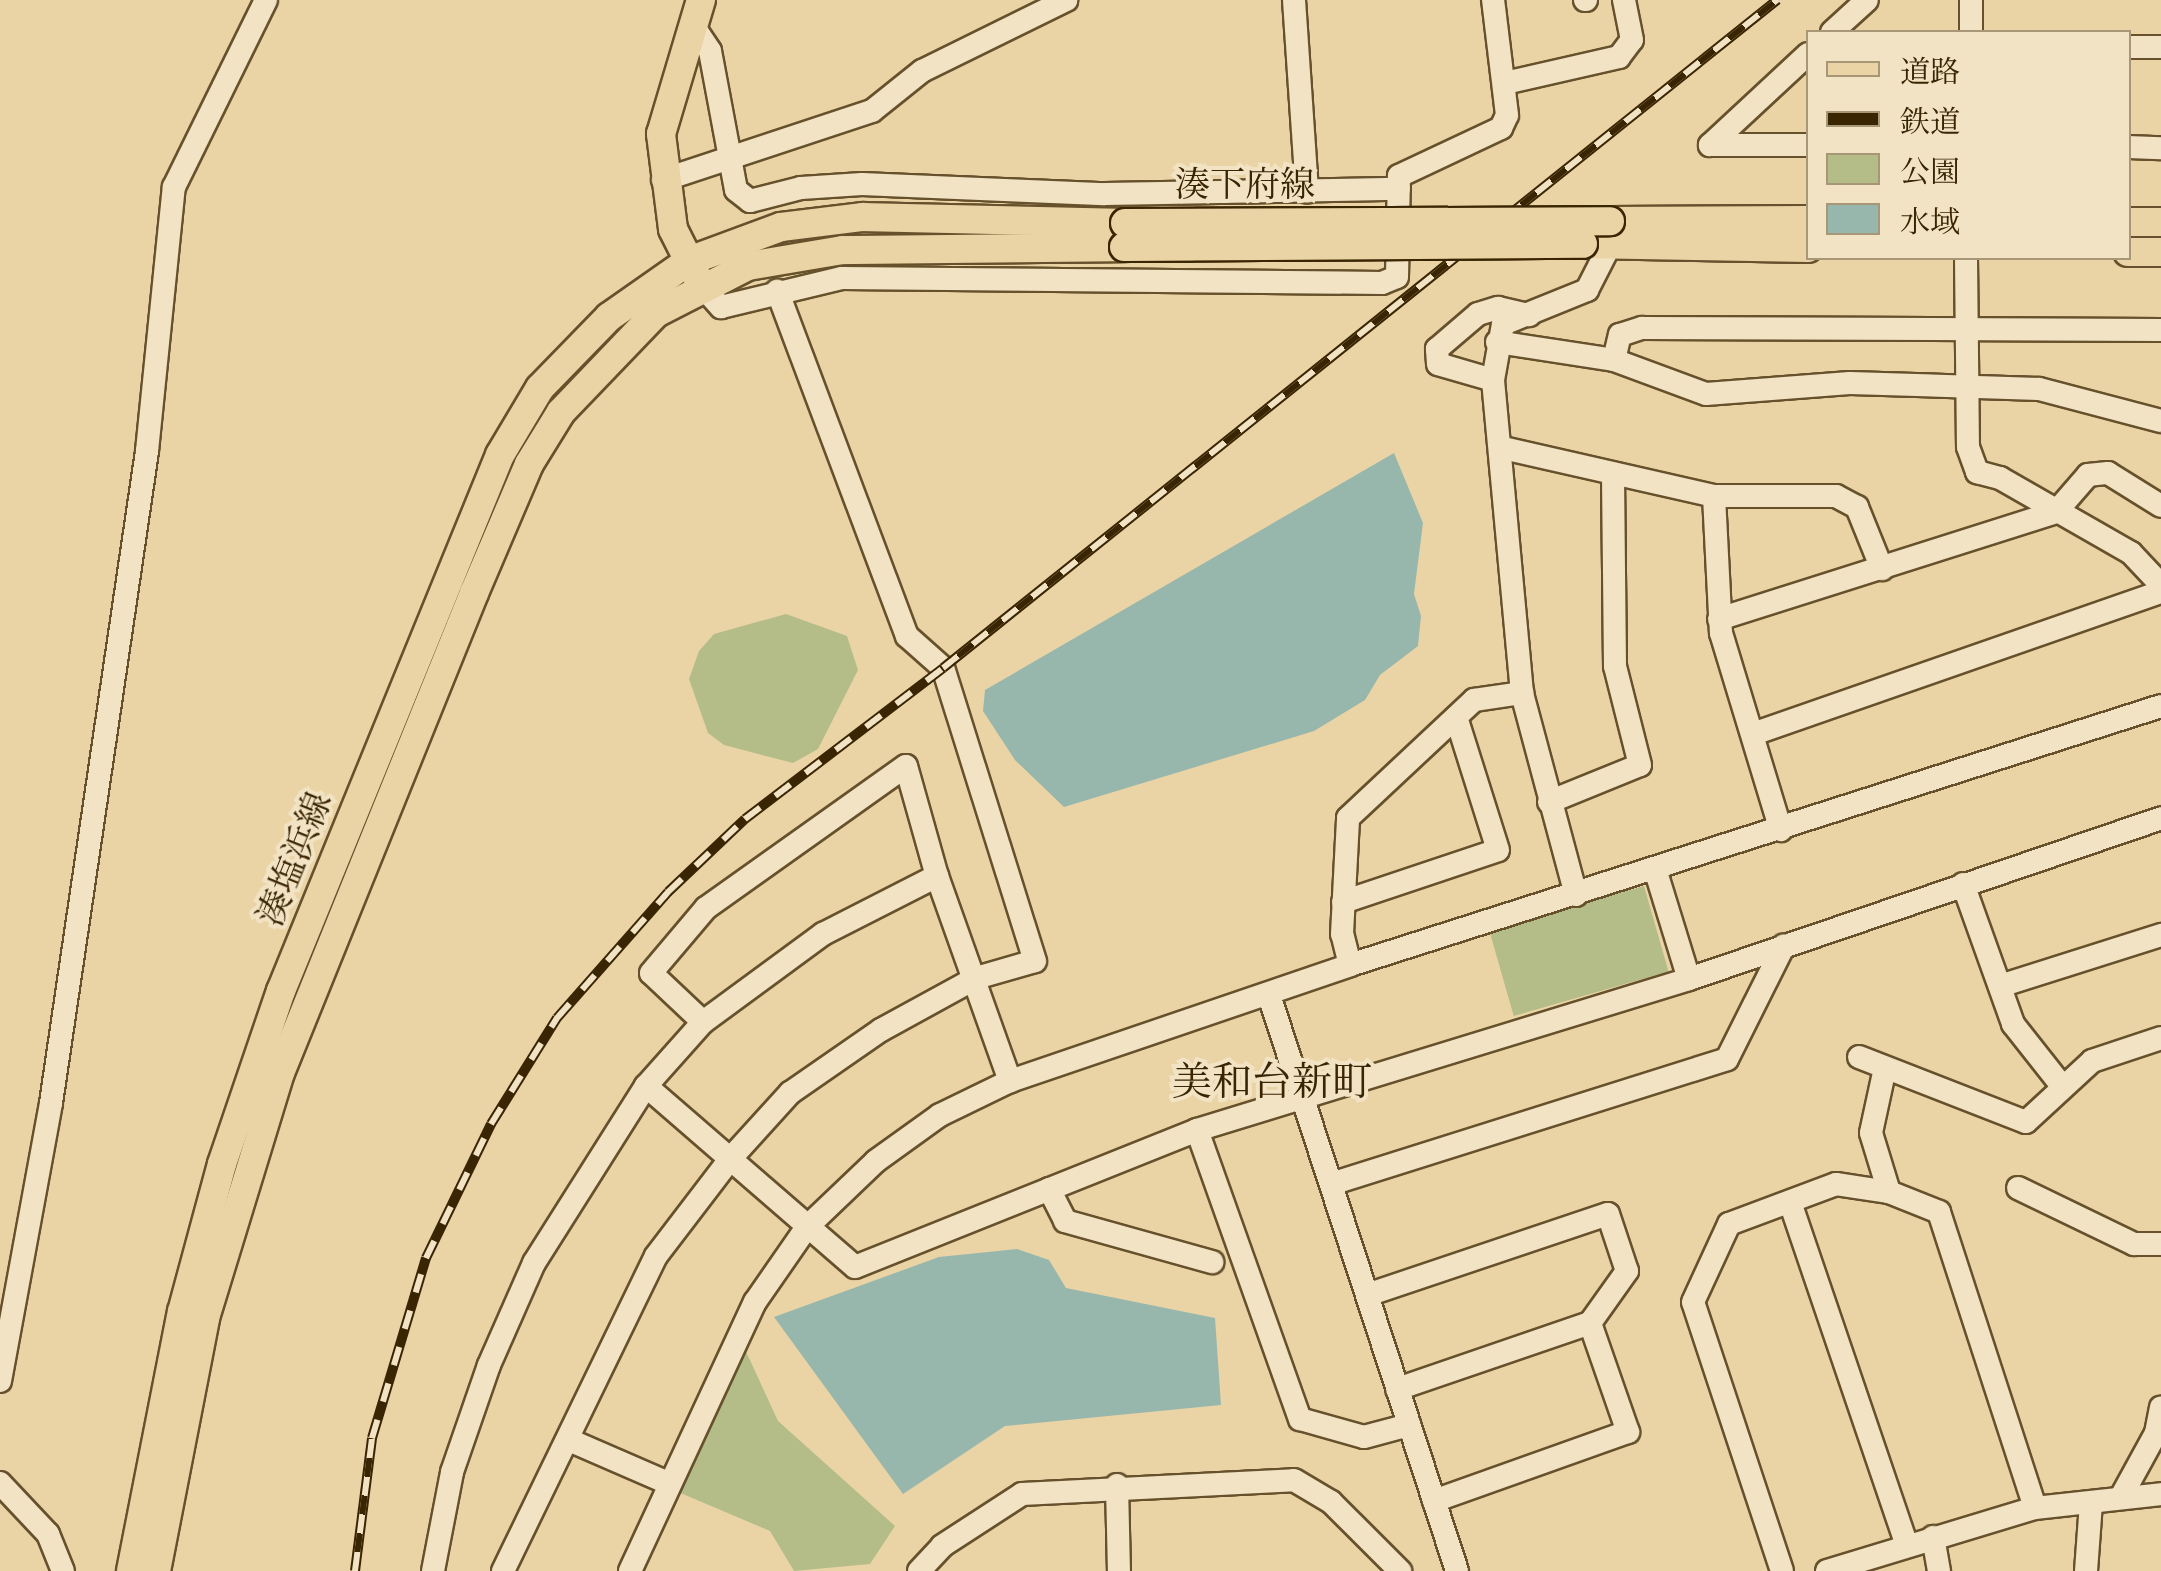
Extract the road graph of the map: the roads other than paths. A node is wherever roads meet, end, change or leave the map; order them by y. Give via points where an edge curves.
1 (266, 0) edge
2 (1066, 0) edge
3 (1294, 0) edge
4 (1493, 0) edge
5 (1624, 0) edge
6 (1867, 0) edge
7 (1971, 0) edge
8 (697, 12) edge
9 (1834, 30) edge
10 (1971, 30) edge
11 (2131, 47) edge
12 (2161, 47) edge
13 (1806, 56) edge
14 (1505, 82) junction
15 (1806, 146) edge
16 (2131, 147) edge
17 (2161, 148) edge
18 (727, 156) junction
19 (662, 180) junction
20 (1399, 189) junction
21 (1307, 192) junction
22 (1806, 220) edge
23 (2131, 222) edge
24 (2161, 222) edge
25 (1601, 237) junction
26 (1806, 248) edge
27 (2131, 252) edge
28 (2161, 252) edge
29 (1966, 260) edge
30 (695, 273) junction
31 (776, 291) junction
32 (1528, 315) junction
33 (2161, 330) edge
34 (1966, 332) junction
35 (1497, 342) junction
36 (1614, 360) junction
37 (1493, 380) junction
38 (1967, 388) junction
39 (2161, 422) edge
40 (1503, 448) junction
41 (1612, 474) junction
42 (1714, 496) junction
43 (2161, 506) edge
44 (2056, 512) junction
45 (1882, 569) junction
46 (2161, 588) edge
47 (1718, 619) junction
48 (1522, 694) junction
49 (2159, 711) edge
50 (1456, 718) junction
51 (1753, 734) junction
52 (1549, 802) junction
53 (2161, 818) edge
54 (1781, 830) junction
55 (1656, 872) junction
56 (937, 876) junction
57 (1963, 884) junction
58 (1576, 895) junction
59 (1343, 902) junction
60 (2161, 935) edge
61 (1784, 946) junction
62 (1350, 965) junction
63 (976, 978) junction
64 (1689, 979) junction
65 (2000, 986) junction
66 (1269, 994) junction
67 (702, 1022) junction
68 (2161, 1038) edge
69 (1858, 1057) dead end
70 (1885, 1068) junction
71 (1010, 1081) junction
72 (646, 1086) junction
73 (2062, 1086) junction
74 (1302, 1098) junction
75 (1197, 1130) junction
76 (731, 1158) junction
77 (1331, 1184) junction
78 (2018, 1188) dead end
79 (1049, 1190) junction
80 (1889, 1192) junction
81 (1790, 1202) junction
82 (807, 1226) junction
83 (2161, 1244) edge
84 (1212, 1262) dead end
85 (1367, 1295) junction
86 (1590, 1323) junction
87 (0, 1381) edge
88 (1398, 1389) junction
89 (2161, 1407) edge
90 (1409, 1425) junction
91 (569, 1440) junction
92 (0, 1483) edge
93 (668, 1483) junction
94 (1117, 1484) junction
95 (2161, 1494) edge
96 (2122, 1498) junction
97 (1434, 1501) junction
98 (2092, 1503) junction
99 (2035, 1508) junction
100 (1933, 1537) junction
101 (1907, 1545) junction
102 (62, 1571) edge
103 (130, 1571) edge
104 (156, 1571) edge
105 (433, 1571) edge
106 (503, 1571) edge
107 (630, 1571) edge
108 (919, 1571) edge
109 (1119, 1571) edge
110 (1400, 1571) edge
111 (1457, 1571) edge
112 (1782, 1571) edge
113 (1827, 1571) edge
114 (1938, 1571) edge
115 (2086, 1571) edge

1 - 87 street via 174,188 144,470 51,1103
2 - 18 street via 922,72 872,111
3 - 21 street
4 - 14 street
5 - 14 street via 1632,40 1620,57
6 - 9 street
7 - 10 street
8 - 18 street
8 - 19 main road via 660,134
11 - 12 street
13 - 15 street via 1710,145
14 - 20 street via 1501,128 1399,176
16 - 17 street
18 - 19 street
18 - 21 street via 736,190 750,201 801,188 862,184 1105,194
19 - 30 main road via 673,230
20 - 21 street
20 - 31 street via 1397,277 1382,283 842,278
22 - 25 main road, 湊下府線
23 - 24 main road
25 - 26 main road, 湊下府線
25 - 30 main road, 湊下府線, bridge via 1124,235 835,220 781,227
25 - 32 street via 1587,290
27 - 28 main road
29 - 34 street
30 - 31 street via 721,307
30 - 103 main road, 湊塩浜線 via 576,344 500,455 281,991 222,1164 164,1389
30 - 104 main road, 湊塩浜線 via 560,412 529,464 474,593 242,1180 205,1318
31 - 63 street via 908,636 943,668 1035,960
32 - 35 street via 1503,324
32 - 37 street via 1498,308 1478,314 1436,348 1438,364
33 - 34 street
34 - 36 street via 1642,328 1620,336
34 - 38 street
35 - 36 street
35 - 37 street
36 - 38 street via 1706,394 1850,383
37 - 40 street
38 - 39 street via 2039,389
38 - 44 street via 1968,446 1977,472
40 - 41 street
40 - 48 street
41 - 42 street
41 - 52 street via 1616,666 1640,765
42 - 45 street via 1836,496 1858,507
42 - 47 street
43 - 44 street via 2108,473 2088,475
44 - 45 street
44 - 46 street via 2131,553
45 - 47 street
46 - 51 street
47 - 51 street
48 - 50 street via 1474,700
48 - 52 street
49 - 54 street
50 - 59 street via 1348,818
50 - 59 street via 1498,850
51 - 54 street
52 - 58 street
53 - 57 street
54 - 55 street
55 - 58 street
55 - 64 street
56 - 63 street
56 - 67 street via 823,934
56 - 67 street via 906,766 706,908 651,973
57 - 61 street
57 - 65 street
58 - 62 street
59 - 62 street
60 - 65 street
61 - 64 street
61 - 77 street via 1727,1059
62 - 66 street
63 - 71 street
63 - 76 street via 881,1030 790,1093
64 - 74 street
65 - 73 street via 2013,1024
66 - 71 street
66 - 74 street
67 - 72 street
68 - 73 street via 2092,1061
69 - 70 street
70 - 73 street via 2026,1122
70 - 80 street via 1871,1132
71 - 82 street via 940,1115 876,1161
72 - 76 street
72 - 105 street via 534,1263 452,1472
74 - 75 street
74 - 77 street
75 - 79 street
75 - 90 street via 1300,1419 1364,1437
76 - 82 street
76 - 91 street via 656,1256
77 - 85 street
78 - 83 street via 2134,1244
79 - 82 street via 855,1268
79 - 84 street via 1065,1221
80 - 81 street via 1836,1184
80 - 99 street via 1939,1212
81 - 101 street
81 - 112 street via 1729,1224 1692,1302
82 - 93 street via 755,1302
85 - 86 street via 1608,1214 1628,1271
85 - 88 street
86 - 88 street
86 - 97 street via 1628,1432
88 - 90 street
89 - 96 street via 2156,1433
90 - 97 street
91 - 93 street
91 - 106 street
92 - 102 street via 48,1534
93 - 107 street
94 - 108 street via 1022,1494 942,1546
94 - 109 street
94 - 110 street via 1294,1480 1332,1502
95 - 96 street
96 - 98 street
97 - 111 street
98 - 99 street
98 - 115 street
99 - 100 street
100 - 101 street
100 - 114 street
101 - 113 street

